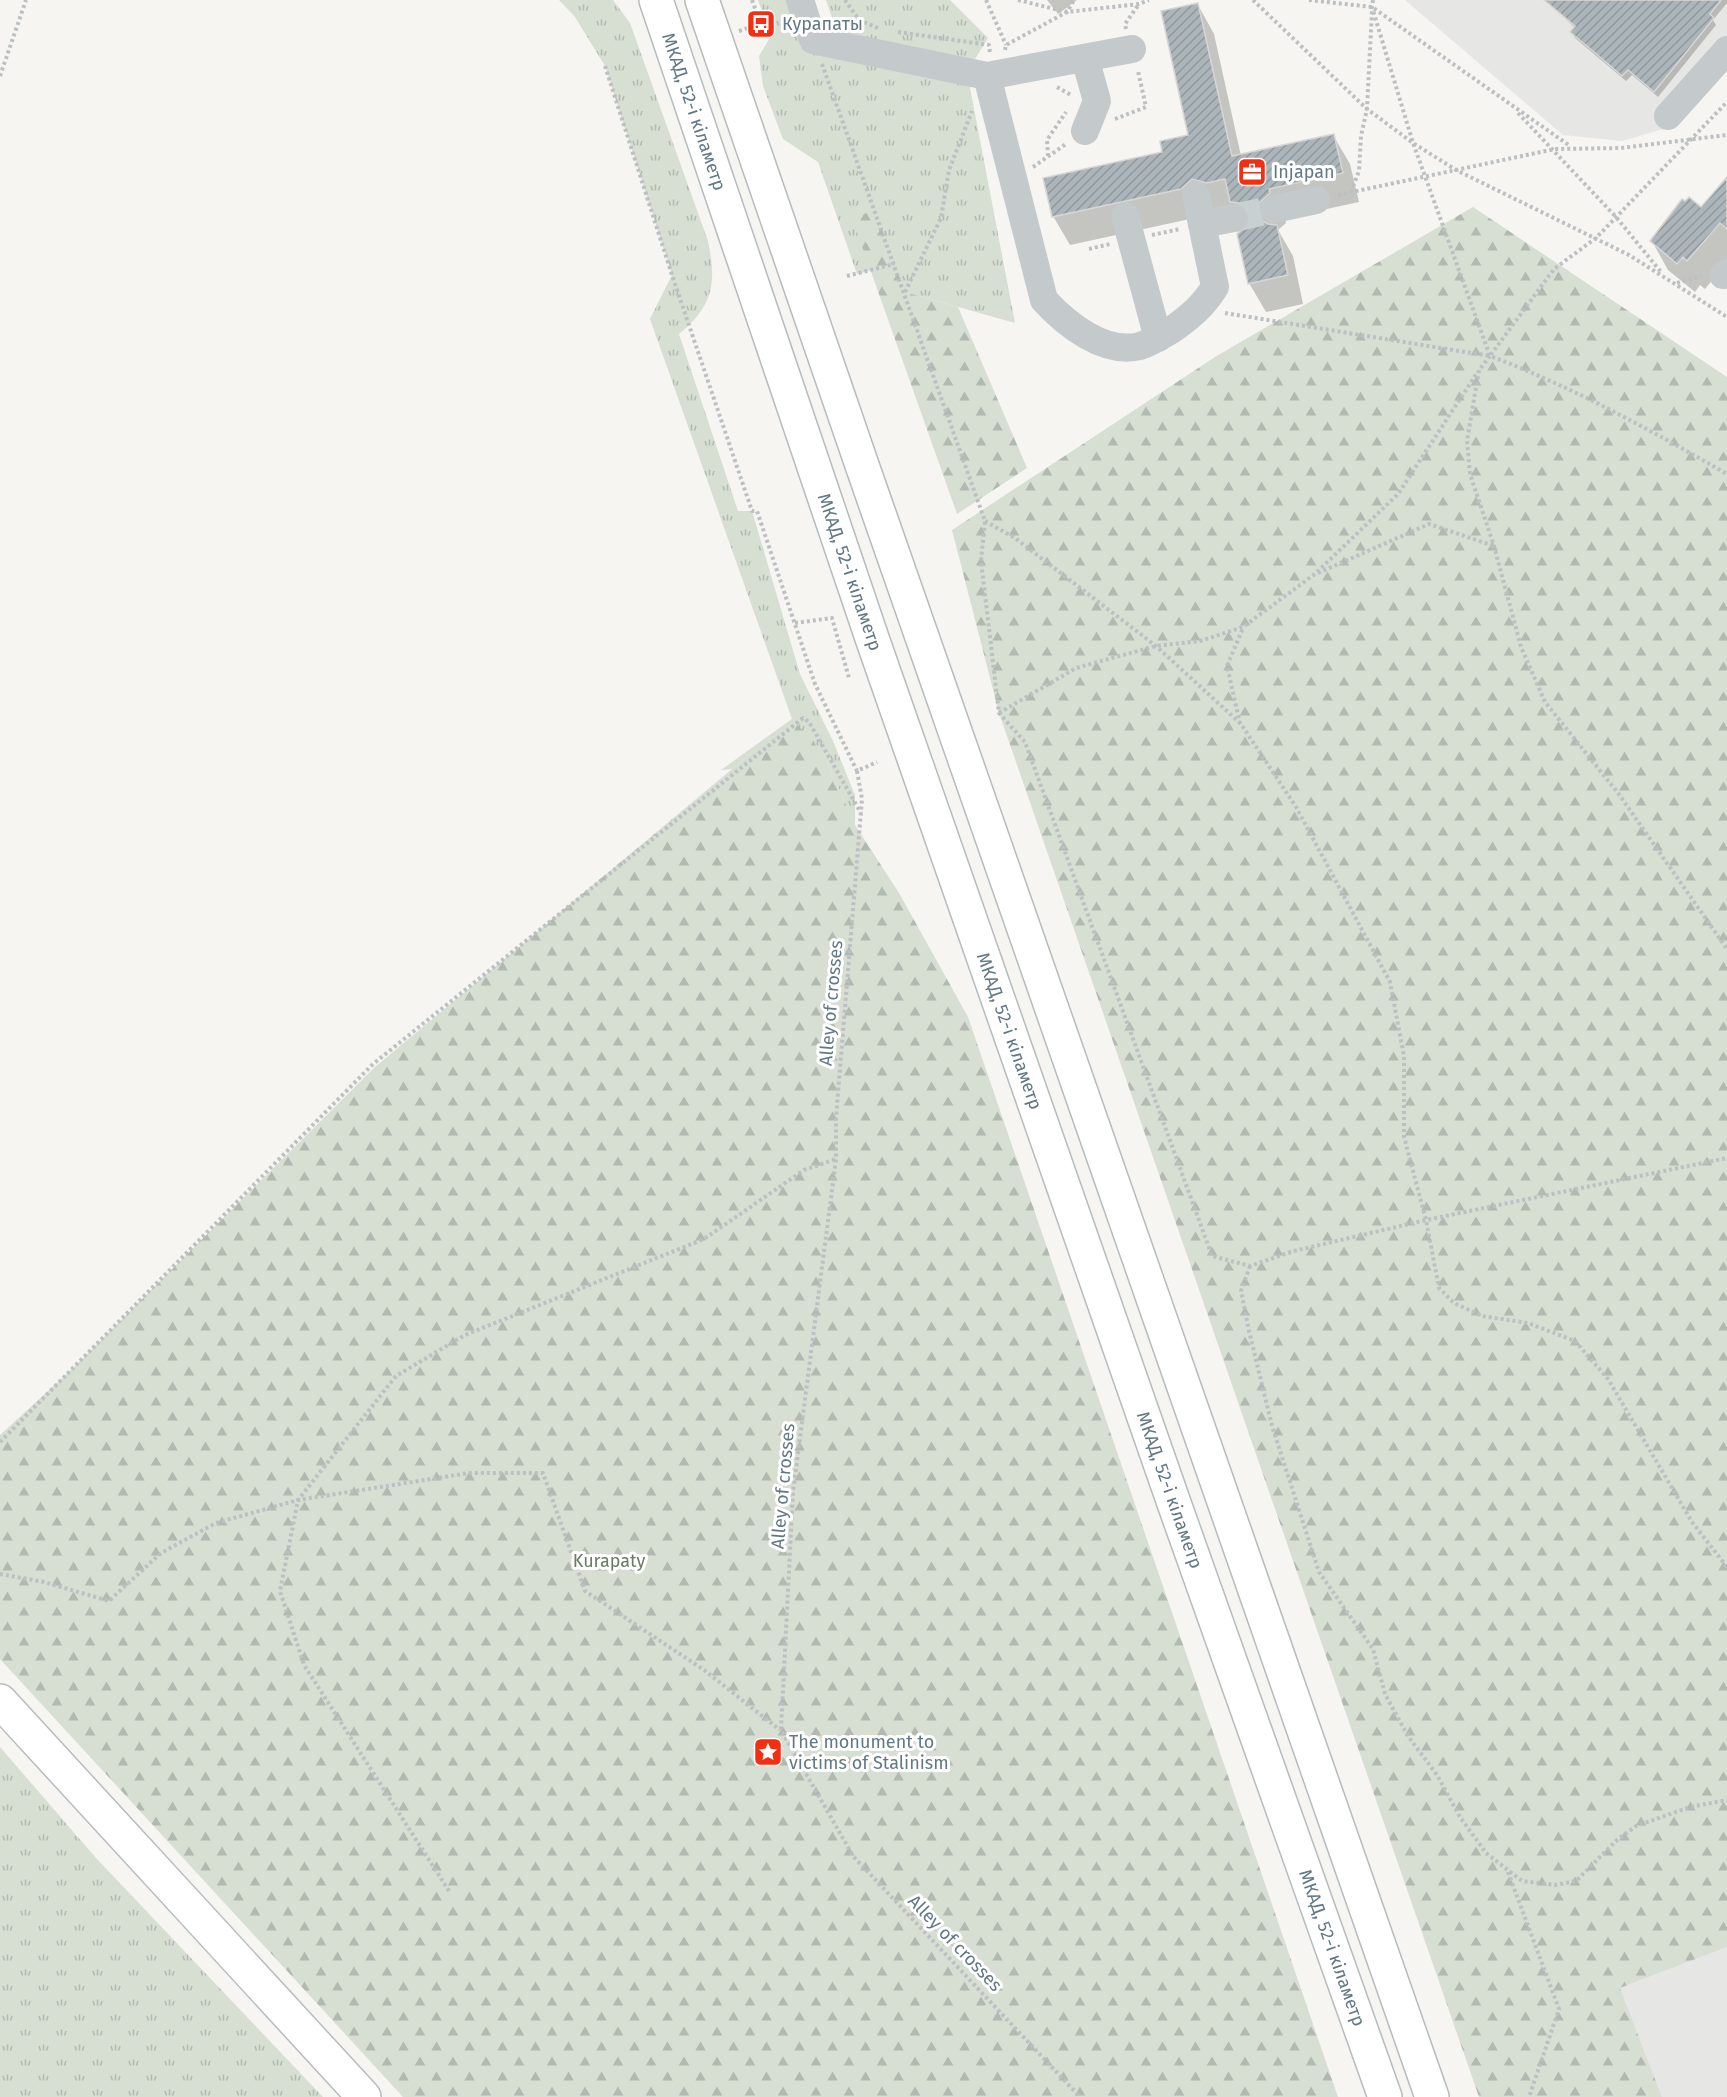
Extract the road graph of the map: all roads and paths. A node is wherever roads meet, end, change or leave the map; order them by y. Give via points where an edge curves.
1 (26, 0) edge
2 (632, 0) edge
3 (702, 0) edge
4 (753, 0) edge
5 (800, 0) edge
6 (845, 0) edge
7 (986, 0) edge
8 (1018, 0) edge
9 (1074, 0) edge
10 (1149, 0) edge
11 (1253, 0) edge
12 (1309, 0) edge
13 (1373, 0) edge
14 (1372, 7) junction
15 (1067, 12) junction
16 (661, 14) edge
17 (882, 30) dead end
18 (892, 31) dead end
19 (764, 33) dead end
20 (813, 40) junction
21 (1006, 45) junction
22 (1132, 49) dead end
23 (1727, 50) edge
24 (1085, 58) junction
25 (605, 66) dead end
26 (1034, 67) junction
27 (0, 76) edge
28 (992, 78) junction
29 (1727, 102) edge
30 (1508, 103) junction
31 (1367, 109) junction
32 (1668, 116) dead end
33 (1085, 130) dead end
34 (1727, 135) edge
35 (1694, 137) junction
36 (1413, 143) junction
37 (1570, 147) junction
38 (1555, 149) junction
39 (1048, 157) dead end
40 (1456, 170) junction
41 (1425, 176) junction
42 (1351, 192) junction
43 (1196, 195) dead end
44 (1316, 200) joint
45 (1274, 209) tunnel mouth
46 (1125, 216) dead end
47 (1616, 217) junction
48 (1234, 218) tunnel mouth
49 (1202, 225) junction
50 (1596, 238) junction
51 (894, 264) junction
52 (1664, 275) junction
53 (848, 276) dead end
54 (904, 292) junction
55 (1201, 309) junction
56 (1727, 317) edge
57 (1158, 338) junction
58 (1490, 356) junction
59 (1479, 370) junction
60 (1727, 474) edge
61 (985, 521) junction
62 (1494, 546) junction
63 (1315, 574) junction
64 (795, 623) junction
65 (1243, 627) junction
66 (1156, 646) junction
67 (849, 678) dead end
68 (999, 712) junction
69 (1240, 724) junction
70 (877, 762) dead end
71 (857, 771) junction
72 (861, 814) junction
73 (1727, 949) edge
74 (1727, 1158) edge
75 (836, 1160) junction
76 (1426, 1220) junction
77 (1250, 1266) junction
78 (0, 1442) edge
79 (298, 1500) junction
80 (1727, 1567) edge
81 (0, 1574) edge
82 (0, 1701) edge
83 (781, 1730) junction
84 (1727, 1800) edge
85 (1508, 1872) junction
86 (449, 1891) dead end
87 (364, 2097) edge
88 (1080, 2097) edge
89 (1385, 2097) edge
90 (1432, 2097) edge
91 (1529, 2097) edge

1 - 27 path
2 - 16 main road
3 - 90 main road
4 - 19 path
5 - 20 lane
6 - 17 path via 859,20
7 - 21 path
8 - 15 path
9 - 15 path
10 - 15 path
11 - 31 path
12 - 14 path
13 - 14 path
14 - 30 path
14 - 31 path
14 - 36 path
15 - 21 path
16 - 89 main road, МКАД, 52-і кіламетр via 873,641
18 - 28 path via 988,45
20 - 28 lane
20 - 51 path
21 - 28 path
22 - 24 lane
23 - 32 lane
24 - 26 lane
24 - 33 lane via 1097,101
25 - 64 path, Alley of crosses via 748,500 752,511 757,511
26 - 28 lane
26 - 39 path via 1073,97 1047,140
28 - 54 path via 975,105 950,170 941,218
28 - 57 lane via 1044,300 1065,323 1114,345 1138,346
29 - 35 path
30 - 37 path
30 - 38 path
31 - 36 path
31 - 42 path via 1359,171
34 - 35 path
35 - 37 path via 1621,148
35 - 47 path
36 - 40 path
36 - 41 path
37 - 38 path
38 - 40 path
38 - 47 path
40 - 41 path
40 - 50 path
41 - 42 path
41 - 58 path
42 - 44 path
43 - 49 lane
44 - 45 lane
46 - 57 lane
47 - 50 path
47 - 52 path
48 - 49 lane
49 - 55 lane via 1215,287
50 - 52 path
50 - 58 path via 1554,269
51 - 53 path
51 - 54 path
52 - 56 path
54 - 61 path
55 - 57 lane
55 - 58 path
58 - 59 path
58 - 60 path via 1631,419
59 - 62 path via 1467,441 1470,474
59 - 63 path via 1398,494
61 - 66 path via 1014,538
61 - 68 path via 981,561
62 - 63 path via 1429,524
62 - 73 path via 1521,647 1545,702 1618,793
63 - 65 path
64 - 67 path via 832,618
64 - 71 path, Alley of crosses via 814,684
65 - 66 path via 1200,641
65 - 69 path via 1227,666
66 - 68 path via 1076,668
66 - 69 path
68 - 77 path via 1025,742 1212,1256
69 - 76 path via 1296,807 1390,982 1404,1056 1404,1137
70 - 71 path
71 - 72 path, Alley of crosses
72 - 75 path, Alley of crosses via 836,1118
72 - 78 path via 809,722 802,718 373,1064
74 - 76 path
75 - 79 path via 804,1170 704,1239 465,1335 396,1376
75 - 83 path, Alley of crosses via 794,1492
76 - 77 path via 1294,1251
76 - 80 path via 1439,1288 1454,1303 1482,1316 1528,1323 1575,1341 1608,1379 1692,1522
77 - 85 path via 1241,1291 1249,1331 1272,1426 1319,1572 1373,1649 1385,1694 1408,1736 1486,1853
79 - 81 path via 216,1523 161,1553 109,1601
79 - 83 path via 469,1473 543,1473 585,1590 704,1670
79 - 86 path via 280,1591 304,1665
82 - 87 main road
83 - 88 path, Alley of crosses via 853,1857
84 - 85 path via 1690,1807 1636,1826 1576,1881 1555,1886 1536,1884
85 - 91 path via 1559,2009

